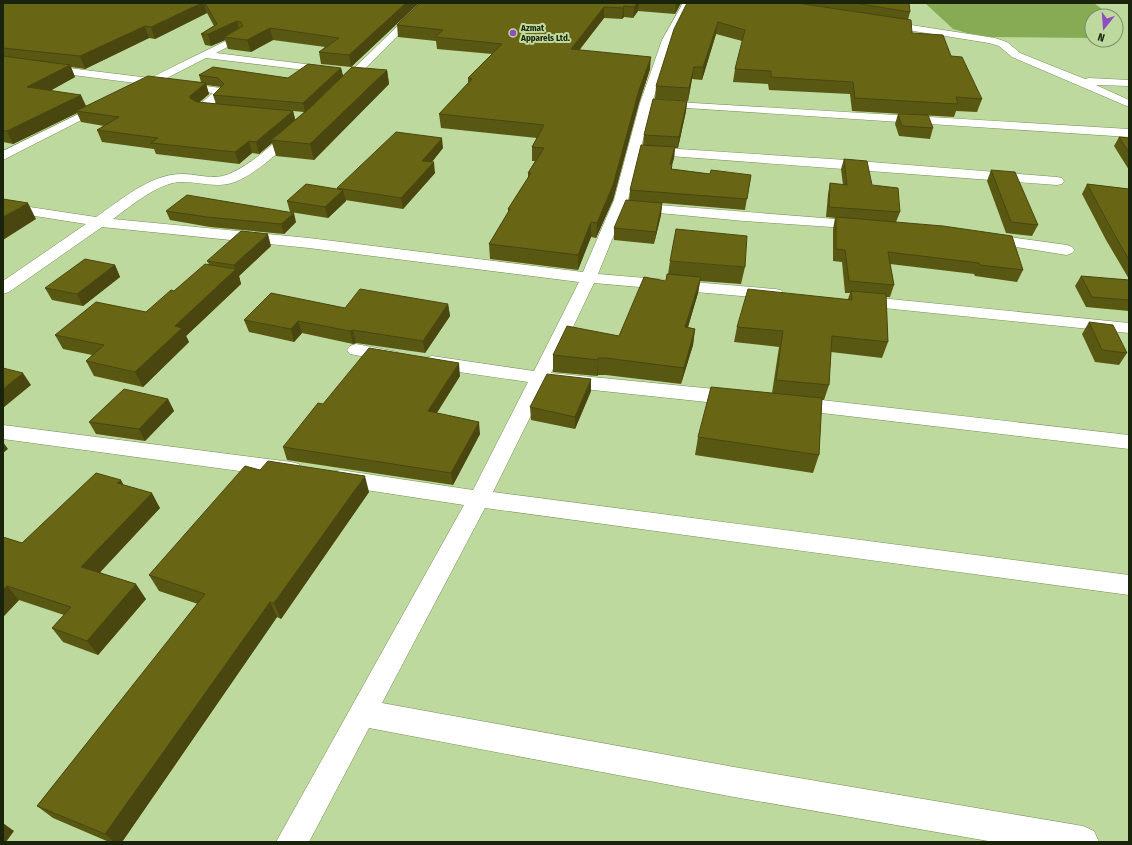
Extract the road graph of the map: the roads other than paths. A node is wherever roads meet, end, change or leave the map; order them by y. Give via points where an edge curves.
1 (426, 3) edge
2 (687, 3) edge
3 (872, 22) edge
4 (240, 37) edge
5 (204, 55) junction
6 (4, 64) edge
7 (355, 73) junction
8 (1077, 80) junction
9 (153, 81) junction
10 (1129, 83) edge
11 (133, 90) edge
12 (329, 98) edge
13 (114, 100) edge
14 (646, 103) junction
15 (1129, 104) edge
16 (236, 112) edge
17 (303, 124) edge
18 (1129, 133) edge
19 (634, 150) junction
20 (3, 156) edge
21 (1057, 181) dead end
22 (618, 205) junction
23 (3, 207) edge
24 (100, 222) junction
25 (872, 226) edge
26 (977, 237) edge
27 (1067, 250) dead end
28 (589, 278) junction
29 (3, 289) edge
30 (793, 295) edge
31 (848, 300) edge
32 (1129, 328) edge
33 (356, 350) dead end
34 (540, 378) junction
35 (756, 400) edge
36 (780, 402) edge
37 (3, 432) edge
38 (1129, 442) edge
39 (479, 499) junction
40 (1129, 585) edge
41 (362, 713) junction
42 (292, 842) edge
43 (1083, 842) edge

1 - 7 street
2 - 14 street via 667,40
3 - 8 street via 991,40 1003,44 1016,55
4 - 5 street
5 - 7 street
5 - 9 street
6 - 9 street
7 - 12 street
8 - 10 street
8 - 15 street
9 - 11 street
9 - 16 street via 216,90 219,94 201,108
13 - 20 street
14 - 18 street
14 - 19 street
17 - 24 street via 242,173 230,179 165,180
19 - 21 street
19 - 22 street
22 - 25 street via 744,218
22 - 28 street
23 - 24 street
24 - 28 street via 309,243
24 - 29 street
26 - 27 street
28 - 30 street
28 - 34 street
31 - 32 street
33 - 34 street
34 - 35 street
34 - 39 street
36 - 38 street
37 - 39 street
39 - 40 street
39 - 41 street
41 - 42 street
41 - 43 street via 734,782

